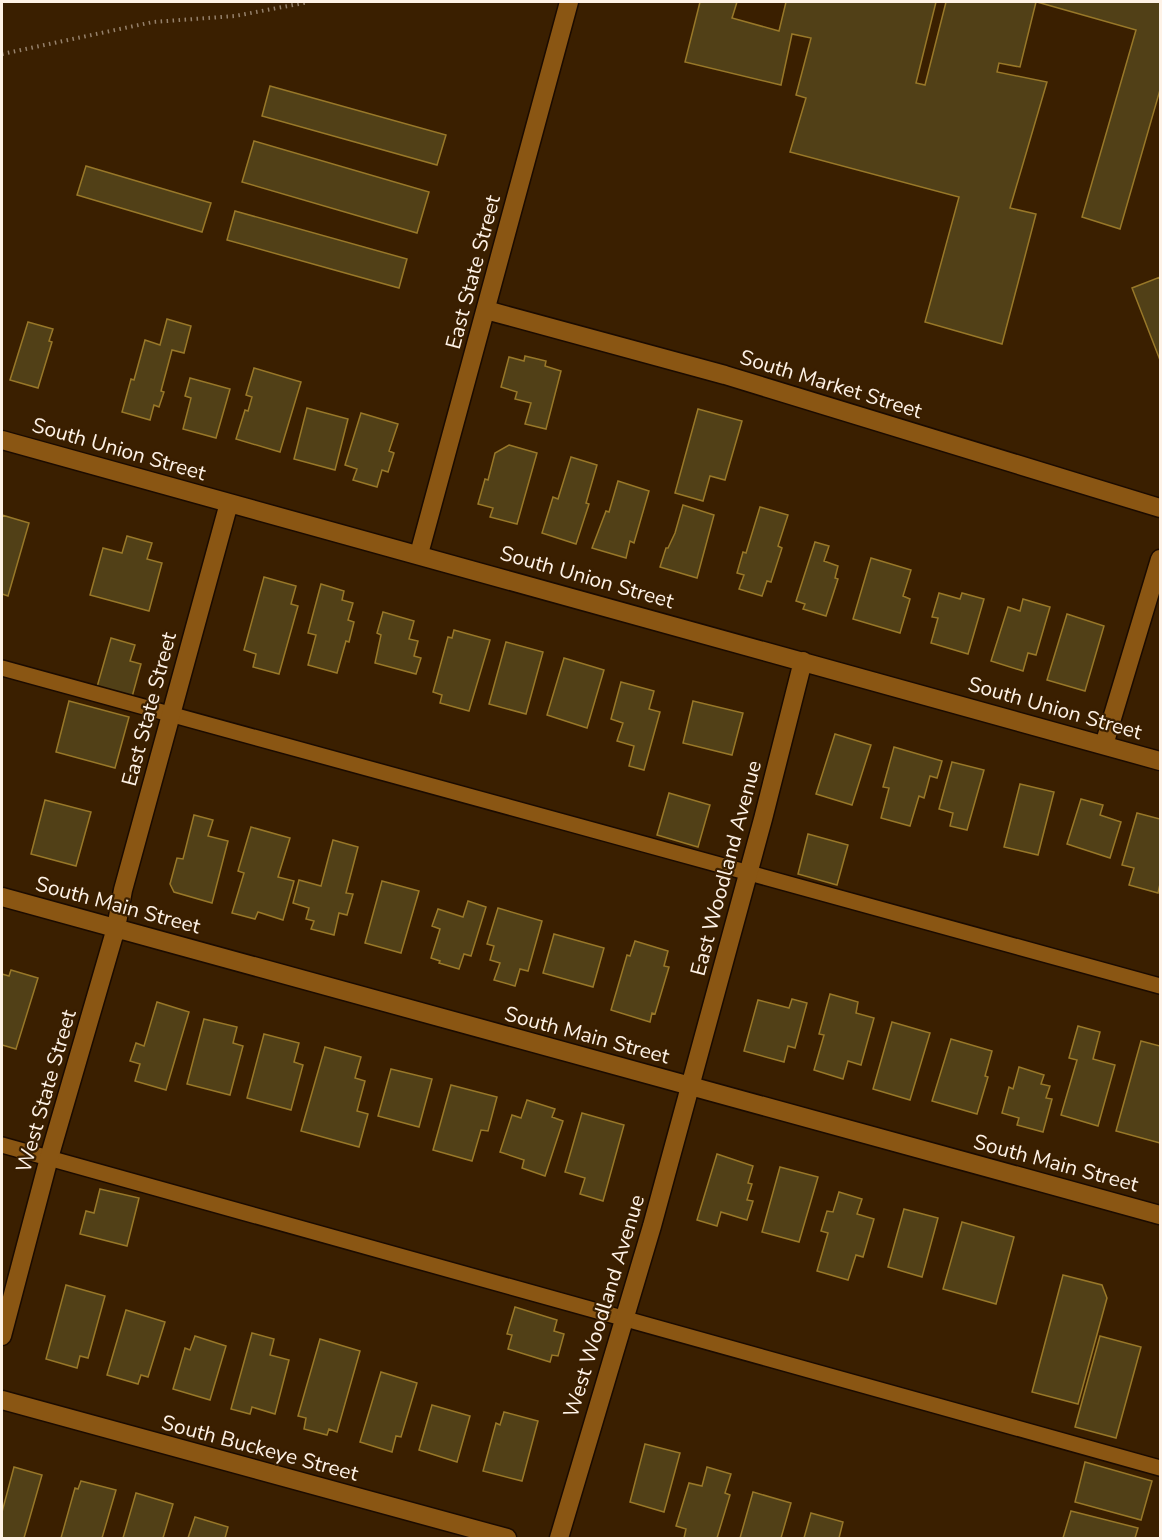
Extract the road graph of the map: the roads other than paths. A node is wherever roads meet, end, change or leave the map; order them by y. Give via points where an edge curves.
1 (569, 2) edge
2 (486, 309) junction
3 (2, 440) edge
4 (229, 503) junction
5 (1161, 508) edge
6 (419, 554) junction
7 (1161, 559) edge
8 (803, 661) junction
9 (2, 668) edge
10 (172, 714) junction
11 (1104, 745) junction
12 (1161, 761) edge
13 (748, 874) junction
14 (2, 897) edge
15 (116, 928) junction
16 (1161, 986) edge
17 (691, 1087) junction
18 (2, 1145) edge
19 (49, 1158) junction
20 (1161, 1215) edge
21 (624, 1318) junction
22 (2, 1336) edge
23 (2, 1400) edge
24 (1161, 1468) edge
25 (507, 1539) edge
26 (559, 1539) edge

1 - 2 street, East State Street
2 - 5 street, South Market Street via 725,375
2 - 6 street, East State Street
3 - 4 street, South Union Street
4 - 6 street, South Union Street
4 - 10 street, East State Street
6 - 8 street, South Union Street
7 - 11 street
8 - 11 street, South Union Street
8 - 13 street, East Woodland Avenue
9 - 10 lane
10 - 13 lane
10 - 15 street, East State Street
11 - 12 street, South Union Street
13 - 16 lane
13 - 17 street, East Woodland Avenue
14 - 15 street, South Main Street
15 - 17 street, South Main Street
15 - 19 street, West State Street
17 - 20 street, South Main Street
17 - 21 street, West Woodland Avenue
18 - 19 lane
19 - 21 lane
19 - 22 street, West State Street
21 - 24 lane
21 - 26 street, West Woodland Avenue
23 - 25 street, South Buckeye Street

